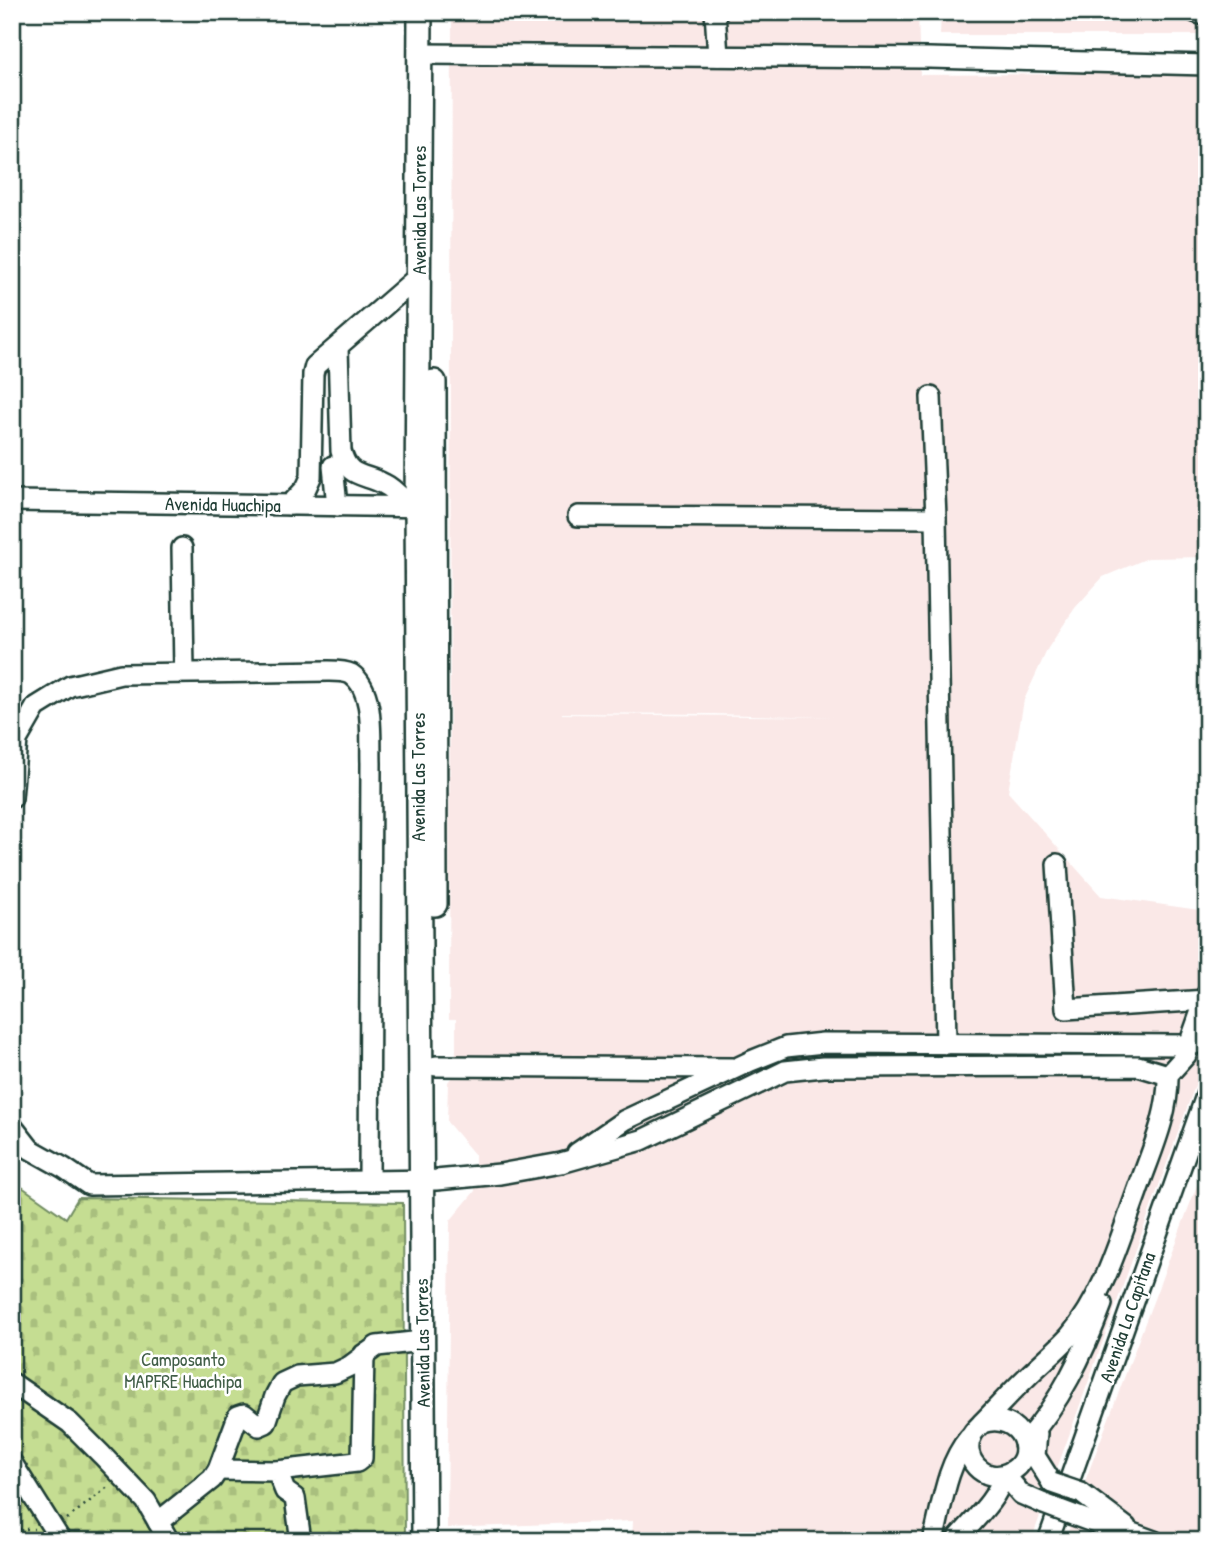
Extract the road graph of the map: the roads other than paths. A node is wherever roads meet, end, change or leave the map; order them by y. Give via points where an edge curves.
1 (420, 12) edge
2 (435, 12) edge
3 (715, 12) edge
4 (428, 54) junction
5 (718, 56) junction
6 (1207, 65) edge
7 (419, 276) junction
8 (338, 348) junction
9 (931, 397) dead end
10 (313, 466) junction
11 (340, 466) junction
12 (12, 501) edge
13 (290, 505) junction
14 (337, 506) junction
15 (420, 507) junction
16 (578, 516) dead end
17 (936, 518) junction
18 (182, 548) dead end
19 (184, 672) junction
20 (12, 798) edge
21 (1057, 864) dead end
22 (1206, 998) edge
23 (1198, 1043) edge
24 (946, 1044) junction
25 (436, 1066) junction
26 (736, 1068) junction
27 (1168, 1075) junction
28 (1207, 1093) edge
29 (12, 1126) edge
30 (561, 1163) junction
31 (429, 1180) junction
32 (369, 1181) junction
33 (1109, 1269) junction
34 (422, 1341) junction
35 (364, 1354) junction
36 (12, 1383) edge
37 (977, 1429) junction
38 (1028, 1448) junction
39 (12, 1463) edge
40 (218, 1470) junction
41 (277, 1471) junction
42 (1004, 1475) junction
43 (1038, 1502) junction
44 (984, 1510) junction
45 (158, 1522) junction
46 (56, 1533) edge
47 (1132, 1533) junction
48 (169, 1541) edge
49 (301, 1541) edge
50 (424, 1541) edge
51 (440, 1541) edge
52 (933, 1541) edge
53 (956, 1541) edge
54 (1048, 1541) edge
55 (1154, 1541) edge

1 - 4 main road, Avenida Las Torres
2 - 4 main road, Avenida Las Torres
3 - 5 street
4 - 5 street
4 - 7 main road, Avenida Las Torres
4 - 15 main road, Avenida Las Torres
5 - 6 street
7 - 8 street
7 - 15 main road, Avenida Las Torres
8 - 10 street via 320,360 313,374
8 - 11 street
9 - 17 street
10 - 11 street
10 - 13 street via 306,488
11 - 14 street
11 - 15 street via 387,485
12 - 13 street, Avenida Huachipa
13 - 14 street, Avenida Huachipa
14 - 15 street, Avenida Huachipa
15 - 25 main road, Avenida Las Torres
15 - 31 main road, Avenida Las Torres
16 - 17 street
17 - 24 street
18 - 19 street
19 - 20 street via 121,674 70,686 36,707 17,740
19 - 32 street via 348,672 361,683 368,705 371,763
21 - 22 street via 1066,1009
22 - 23 street
23 - 24 street
23 - 27 street
24 - 26 street via 786,1047
25 - 26 street
25 - 31 main road, Avenida Las Torres
26 - 30 street via 625,1120
27 - 30 street via 1138,1066 785,1071 642,1140
27 - 33 street via 1161,1127
28 - 54 street, Avenida La Capitana
29 - 32 street via 30,1149 89,1185
30 - 31 street
31 - 32 street
31 - 34 main road, Avenida Las Torres
31 - 51 main road, Avenida Las Torres
33 - 37 street via 1069,1337
33 - 38 street via 1083,1351
34 - 35 street via 377,1346
34 - 50 main road, Avenida Las Torres
35 - 40 street via 335,1373 298,1376 282,1384 263,1426 244,1414 238,1416
35 - 41 street via 362,1458
36 - 45 street via 70,1423 146,1501
37 - 38 street via 1000,1420 1021,1435
37 - 42 street via 968,1445 974,1465 993,1476
37 - 52 street via 961,1447
38 - 42 street via 1018,1467
38 - 47 street, bridge via 1052,1483 1081,1493
39 - 46 street
40 - 41 street
40 - 45 street
41 - 49 street via 285,1491 295,1498
42 - 43 street via 1021,1494
42 - 44 street
43 - 44 street via 1009,1501
43 - 47 street, bridge
44 - 53 street
45 - 48 street
47 - 55 street

